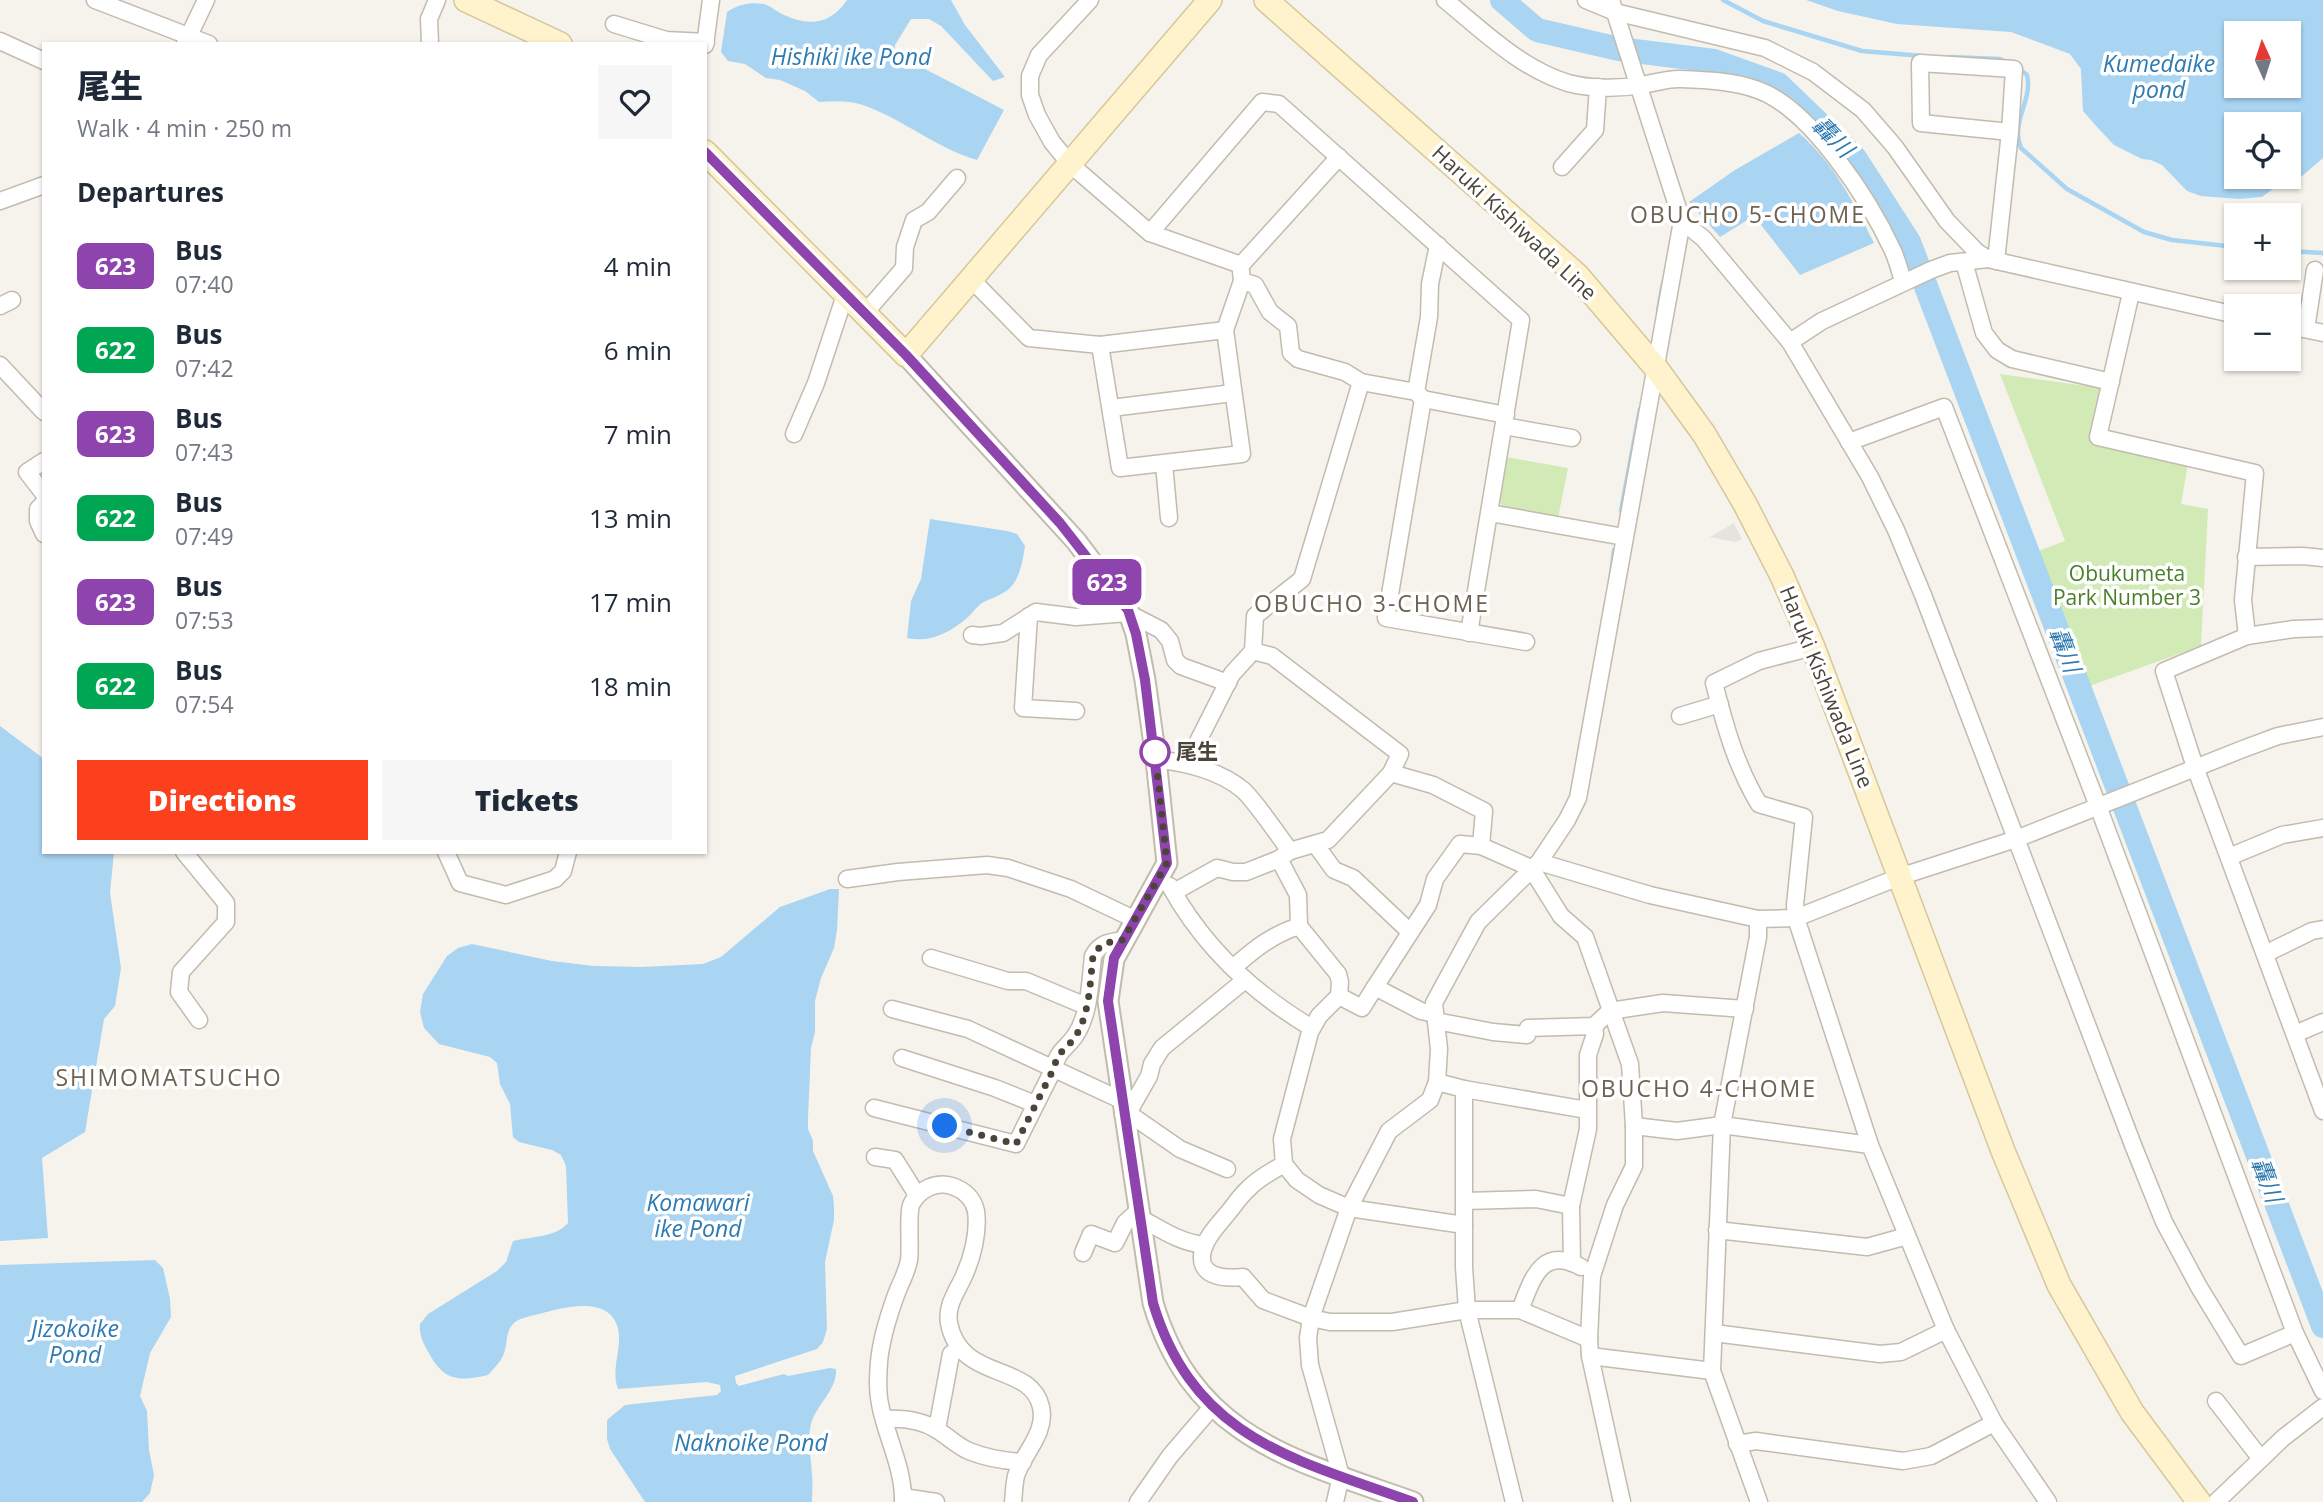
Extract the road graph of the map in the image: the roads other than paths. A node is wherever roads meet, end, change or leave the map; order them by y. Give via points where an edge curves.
1 (94, 0) edge
2 (206, 0) edge
3 (437, 0) edge
4 (467, 0) edge
5 (711, 0) edge
6 (1090, 0) edge
7 (1210, 0) edge
8 (1266, 0) edge
9 (1444, 0) edge
10 (1586, 0) edge
11 (1613, 6) edge
12 (614, 24) dead end
13 (0, 41) edge
14 (187, 41) edge
15 (430, 42) edge
16 (556, 42) edge
17 (692, 42) edge
18 (705, 42) edge
19 (42, 60) edge
20 (1639, 85) junction
21 (1598, 87) junction
22 (2010, 132) junction
23 (707, 154) edge
24 (1339, 157) junction
25 (1070, 164) junction
26 (1562, 167) dead end
27 (957, 178) dead end
28 (42, 187) edge
29 (0, 201) edge
30 (1682, 221) junction
31 (1150, 233) junction
32 (1438, 245) junction
33 (1992, 260) junction
34 (1964, 262) junction
35 (2315, 270) dead end
36 (1242, 273) junction
37 (971, 279) junction
38 (1903, 281) junction
39 (2131, 293) junction
40 (845, 295) junction
41 (2224, 312) edge
42 (864, 314) junction
43 (2301, 315) edge
44 (2301, 329) edge
45 (1225, 330) junction
46 (2323, 333) edge
47 (1790, 342) junction
48 (1100, 345) junction
49 (906, 355) junction
50 (0, 365) edge
51 (1656, 368) junction
52 (1361, 382) junction
53 (2111, 382) junction
54 (1233, 393) junction
55 (1420, 396) junction
56 (1111, 408) junction
57 (42, 410) edge
58 (1505, 421) junction
59 (794, 433) dead end
60 (1572, 438) dead end
61 (1849, 442) junction
62 (42, 462) edge
63 (1164, 464) junction
64 (42, 491) edge
65 (42, 505) edge
66 (1490, 513) junction
67 (1169, 518) dead end
68 (42, 530) edge
69 (1625, 537) junction
70 (2246, 557) junction
71 (2323, 558) edge
72 (1128, 613) junction
73 (1029, 616) junction
74 (2323, 628) edge
75 (1469, 633) junction
76 (972, 635) dead end
77 (2247, 636) junction
78 (1525, 642) dead end
79 (1813, 647) junction
80 (1253, 651) junction
81 (1228, 683) junction
82 (1720, 704) junction
83 (1076, 711) dead end
84 (1680, 716) dead end
85 (2323, 727) edge
86 (1156, 759) junction
87 (1187, 764) junction
88 (2195, 767) junction
89 (1391, 773) junction
90 (2100, 805) junction
91 (2323, 828) edge
92 (2016, 839) junction
93 (1315, 844) junction
94 (1481, 846) junction
95 (447, 854) edge
96 (567, 854) edge
97 (191, 855) edge
98 (1284, 855) junction
99 (2229, 857) junction
100 (1535, 865) junction
101 (1163, 871) junction
102 (1899, 877) junction
103 (847, 879) dead end
104 (1174, 892) junction
105 (1796, 918) junction
106 (1134, 919) junction
107 (1758, 919) junction
108 (1299, 926) junction
109 (2323, 929) edge
110 (1410, 932) junction
111 (1123, 940) junction
112 (2265, 954) junction
113 (931, 958) dead end
114 (1233, 968) junction
115 (1245, 980) junction
116 (1375, 987) junction
117 (1339, 996) junction
118 (1086, 1006) junction
119 (892, 1009) dead end
120 (1745, 1009) junction
121 (1610, 1011) junction
122 (1435, 1017) junction
123 (199, 1020) dead end
124 (2323, 1023) edge
125 (1594, 1026) junction
126 (1312, 1028) junction
127 (2295, 1034) junction
128 (902, 1058) dead end
129 (1054, 1068) junction
130 (1437, 1082) junction
131 (1464, 1089) junction
132 (1035, 1104) junction
133 (874, 1108) dead end
134 (1124, 1109) junction
135 (1587, 1110) junction
136 (2323, 1111) edge
137 (1722, 1125) junction
138 (1634, 1126) junction
139 (1870, 1145) junction
140 (875, 1157) dead end
141 (1284, 1164) junction
142 (1227, 1169) dead end
143 (917, 1195) junction
144 (1465, 1201) junction
145 (1571, 1206) junction
146 (1349, 1208) junction
147 (1139, 1214) junction
148 (1464, 1225) junction
149 (1717, 1230) junction
150 (1907, 1236) junction
151 (1205, 1245) junction
152 (1083, 1253) dead end
153 (1572, 1263) junction
154 (1593, 1273) junction
155 (1467, 1310) junction
156 (1520, 1310) junction
157 (1311, 1318) junction
158 (1946, 1331) junction
159 (1714, 1332) junction
160 (2295, 1333) junction
161 (1590, 1348) junction
162 (958, 1349) junction
163 (1712, 1371) junction
164 (2323, 1391) edge
165 (2216, 1401) dead end
166 (1212, 1407) junction
167 (2323, 1407) edge
168 (884, 1419) junction
169 (1994, 1423) junction
170 (937, 1429) junction
171 (1738, 1444) junction
172 (2261, 1459) junction
173 (1023, 1462) junction
174 (1340, 1476) junction
175 (903, 1500) edge
176 (936, 1502) edge
177 (1013, 1502) edge
178 (1138, 1502) edge
179 (1335, 1502) edge
180 (1413, 1502) edge
181 (1514, 1502) edge
182 (1622, 1502) edge
183 (1759, 1502) edge
184 (2048, 1502) edge
185 (2199, 1502) edge
186 (2217, 1502) edge

1 - 14 street
2 - 14 street
3 - 15 street via 429,19
4 - 16 main road
5 - 18 street
6 - 25 street via 1040,55 1031,76 1030,94 1037,115
7 - 25 main road
8 - 51 main road, Haruki Kishiwada Line via 1577,275
9 - 21 street via 1539,71
10 - 11 street
11 - 20 street
11 - 33 street via 1765,48 1813,72 1863,110 1947,221 1977,252
12 - 17 street via 666,40
13 - 19 street
20 - 21 street
20 - 30 street
20 - 38 street via 1671,79 1709,81 1759,90 1785,105 1836,158 1866,200
21 - 26 street via 1595,130
22 - 22 street via 2014,69 1920,63 1921,123
22 - 33 street
23 - 40 main road
24 - 31 street via 1279,104 1262,102
24 - 32 street
24 - 36 street
25 - 31 street
25 - 37 main road
27 - 42 street via 928,212 914,219 904,268
28 - 29 street
30 - 47 street via 1704,239
30 - 51 street
31 - 36 street
32 - 55 street
32 - 58 street via 1521,320
33 - 34 street
33 - 39 street
34 - 38 street
34 - 53 street via 1984,333 1997,350 2012,359
35 - 43 street
36 - 45 street
36 - 52 street via 1255,285 1270,312 1288,326 1291,353
37 - 48 street via 1030,338
37 - 49 main road
38 - 47 street
39 - 41 street
39 - 53 street
40 - 42 main road
40 - 59 street
42 - 49 main road
44 - 46 street
45 - 48 street
45 - 54 street
47 - 61 street
48 - 56 street
49 - 72 street via 1060,523
50 - 57 street
51 - 69 street
51 - 79 main road, Haruki Kishiwada Line via 1704,434 1745,504
52 - 55 street
52 - 80 street via 1302,579 1255,616
53 - 70 street via 2098,437 2255,473
54 - 56 street
54 - 63 street via 1242,454
55 - 58 street
55 - 75 street via 1386,618
56 - 63 street via 1121,468
58 - 60 street
58 - 66 street
61 - 90 street via 1944,407
61 - 92 street via 1919,584
62 - 64 street via 27,472
63 - 67 street
65 - 68 street via 38,521
66 - 69 street
66 - 75 street
69 - 100 street via 1578,798
70 - 71 street
70 - 77 street via 2243,600
72 - 73 street via 1076,617 1036,612
72 - 81 street via 1161,630 1181,666
72 - 86 street via 1145,680
73 - 76 street via 1003,633
73 - 83 street via 1023,708
74 - 77 street
75 - 78 street
77 - 88 street via 2164,671
79 - 82 street via 1759,661 1714,683
79 - 102 main road, Haruki Kishiwada Line
80 - 81 street
80 - 89 street via 1272,656 1400,754
81 - 87 street
82 - 84 street
82 - 105 street via 1734,756 1759,804 1804,817
85 - 88 street via 2278,736
86 - 87 street
86 - 101 street via 1167,863
87 - 98 street via 1242,790
88 - 90 street
88 - 99 street
89 - 93 street via 1339,831
89 - 94 street via 1433,785 1484,811
90 - 92 street
90 - 160 street
91 - 99 street via 2282,835
92 - 102 street
92 - 160 street via 2164,1222 2199,1287 2241,1356
93 - 98 street
93 - 110 street via 1334,870 1353,878
94 - 100 street
94 - 110 street via 1460,844 1434,879 1428,905
95 - 96 street via 460,883 506,895 555,879
97 - 123 street via 226,903 226,922 181,972 179,992
98 - 104 street via 1246,872 1217,868
98 - 108 street via 1298,895
99 - 112 street
100 - 107 street
100 - 121 street via 1561,916 1585,937
100 - 122 street via 1478,922 1434,1003
101 - 104 street
101 - 106 street
102 - 105 street
102 - 185 main road, Haruki Kishiwada Line via 2059,1284 2132,1412
103 - 106 street via 987,865 1071,889
104 - 114 street via 1206,941
105 - 107 street
105 - 139 street
106 - 111 street
107 - 120 street
108 - 114 street via 1256,947
108 - 117 street via 1338,974
109 - 112 street
110 - 116 street
111 - 118 street via 1097,948
111 - 134 street via 1114,958 1108,1001
112 - 127 street
113 - 118 street via 1007,981 1026,981
114 - 115 street
115 - 126 street
115 - 134 street via 1163,1048
116 - 117 street via 1362,1008
116 - 122 street
117 - 126 street
118 - 129 street via 1074,1037 1057,1055
119 - 129 street via 968,1029
120 - 121 street via 1664,1003
120 - 137 street
121 - 125 street
121 - 138 street via 1630,1064
122 - 125 street via 1493,1032 1527,1035 1528,1028
122 - 130 street
124 - 127 street
125 - 135 street via 1588,1055
126 - 141 street via 1282,1139
127 - 136 street
128 - 132 street
129 - 132 street
129 - 134 street
130 - 131 street
130 - 146 street via 1430,1100 1390,1131
131 - 135 street
131 - 144 street
132 - 133 street via 1016,1144
134 - 142 street via 1180,1149
134 - 147 street
135 - 145 street via 1588,1129
137 - 138 street via 1677,1131
137 - 139 street
137 - 149 street
138 - 154 street via 1634,1166 1615,1205
139 - 150 street
140 - 143 street via 895,1160
141 - 146 street via 1319,1195
141 - 151 street via 1246,1190
143 - 162 street via 932,1185 948,1184 962,1189 976,1210 971,1258 949,1306 948,1319
143 - 168 street via 909,1207 908,1265 885,1327 879,1358
144 - 145 street via 1536,1199
144 - 148 street
145 - 153 street
146 - 148 street
146 - 157 street
147 - 151 street via 1176,1238
147 - 152 street via 1125,1223 1115,1242 1091,1234
147 - 166 street via 1158,1319 1181,1367
148 - 155 street
149 - 150 street via 1867,1248
149 - 159 street
150 - 158 street
151 - 157 street via 1203,1264 1210,1274 1243,1278 1263,1300
153 - 154 street
153 - 156 street via 1542,1264
154 - 161 street
155 - 156 street
155 - 157 street via 1392,1322
155 - 181 street
156 - 161 street
157 - 174 street via 1310,1365
158 - 159 street via 1901,1352 1880,1354
158 - 169 street
159 - 163 street
160 - 164 street
161 - 163 street
161 - 182 street
162 - 170 street via 951,1354
162 - 173 street via 1035,1394 1041,1422
163 - 171 street
165 - 172 street
166 - 174 street via 1272,1450
166 - 178 street
167 - 172 street
168 - 170 street
168 - 175 street
169 - 171 street via 1931,1457 1903,1461 1756,1441
169 - 184 street
170 - 173 street via 970,1452
171 - 183 street
172 - 186 street
173 - 177 street
174 - 179 street
174 - 180 street
175 - 176 street

